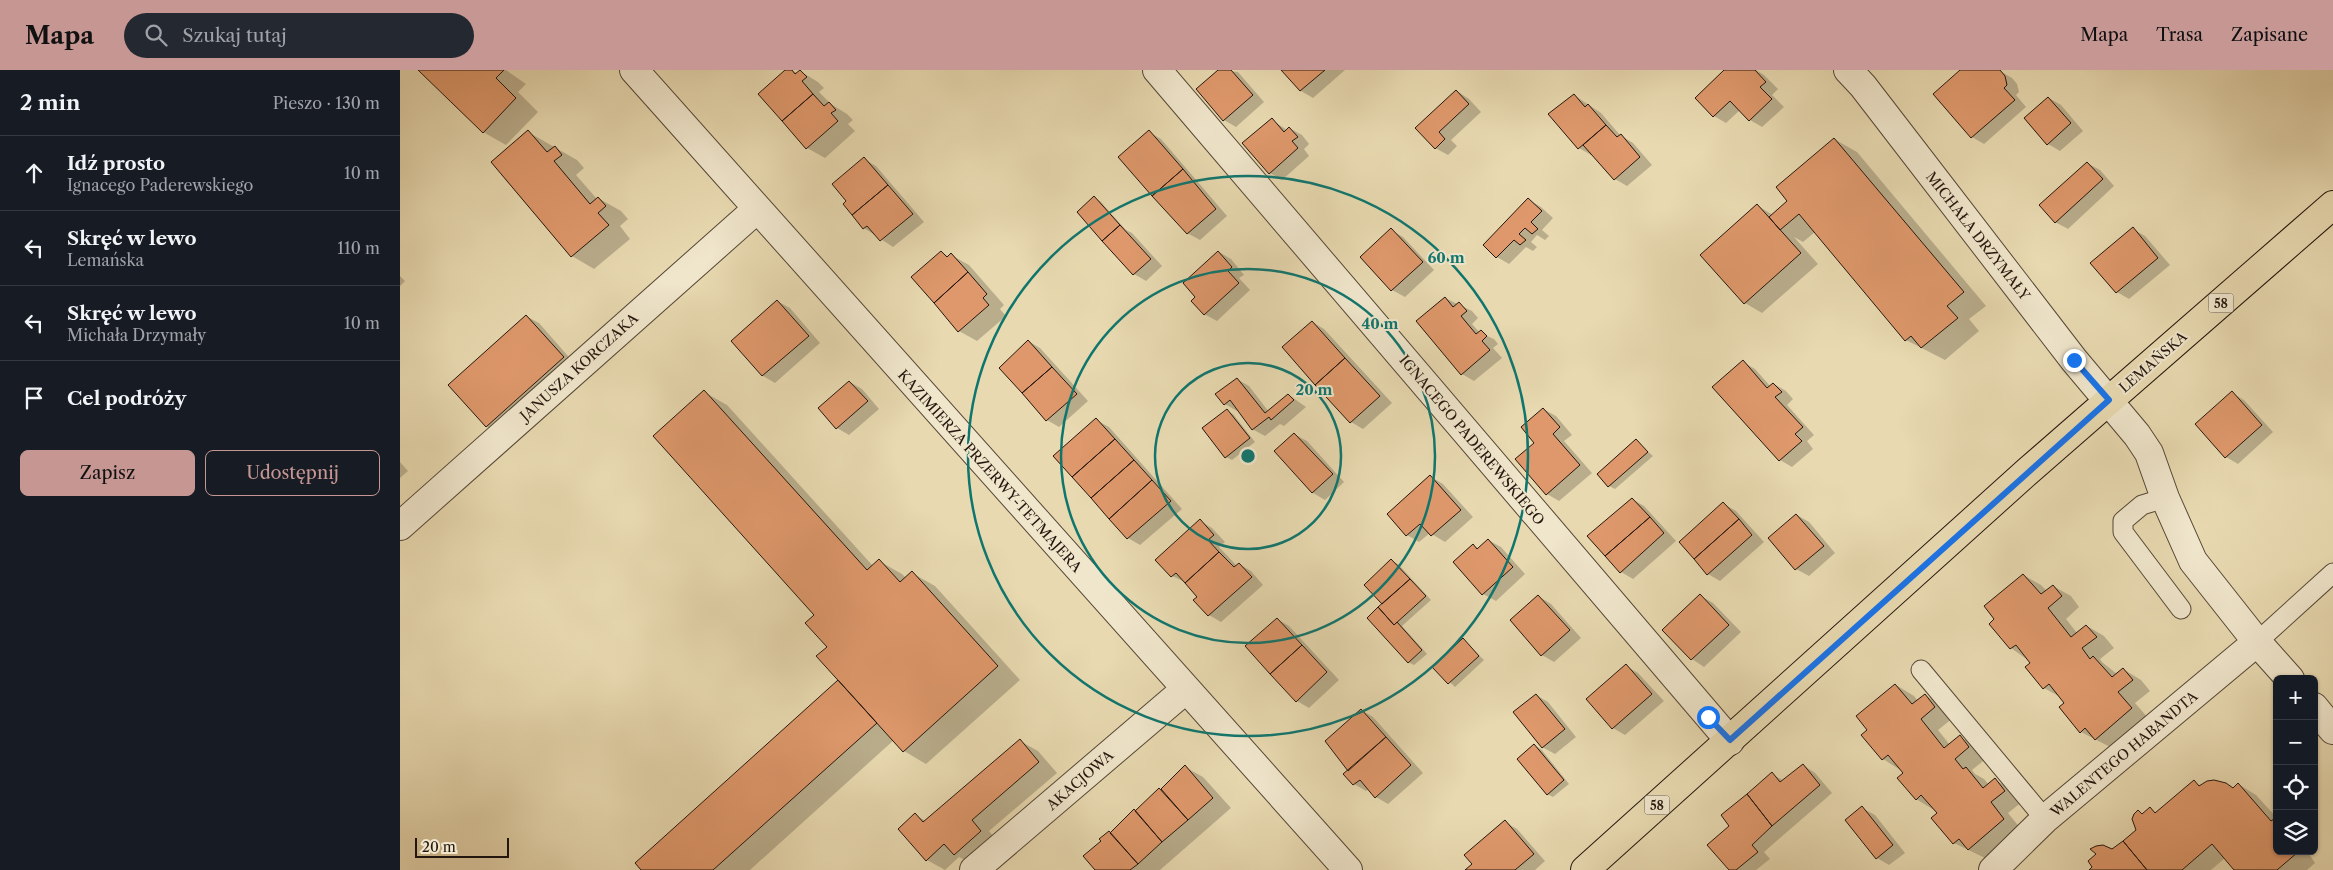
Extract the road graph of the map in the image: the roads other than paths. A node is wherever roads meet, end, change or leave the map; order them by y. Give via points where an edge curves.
1 (634, 70) edge
2 (1157, 70) edge
3 (1848, 70) edge
4 (2333, 205) edge
5 (758, 208) junction
6 (2109, 400) junction
7 (2165, 498) junction
8 (400, 526) edge
9 (2333, 573) edge
10 (2181, 610) dead end
11 (2257, 642) junction
12 (1921, 670) dead end
13 (2286, 675) edge
14 (1186, 689) junction
15 (2318, 712) edge
16 (2333, 730) edge
17 (1730, 740) junction
18 (2045, 819) junction
19 (974, 870) edge
20 (1348, 870) edge
21 (1585, 870) edge
22 (1993, 870) edge

1 - 5 street, KAZIMIERZA PRZERWY-TETMAJERA
2 - 17 street, IGNACEGO PADEREWSKIEGO
3 - 6 street, MICHAŁA DRZYMAŁY via 2074,360
4 - 6 main road, LEMAŃSKA / 58
5 - 8 street, JANUSZA KORCZAKA
5 - 14 street, KAZIMIERZA PRZERWY-TETMAJERA
6 - 7 street, MICHAŁA DRZYMAŁY via 2149,454
6 - 17 main road, LEMAŃSKA / 58
7 - 10 lane via 2142,505 2123,521 2123,532
7 - 11 street, MICHAŁA DRZYMAŁY via 2193,561
9 - 11 lane
11 - 13 street, MICHAŁA DRZYMAŁY
11 - 18 street, WALENTEGO HABANDTA
12 - 18 lane
14 - 19 street, AKACJOWA
14 - 20 street, KAZIMIERZA PRZERWY-TETMAJERA
15 - 16 street
17 - 21 main road, 58
18 - 22 street, WALENTEGO HABANDTA

